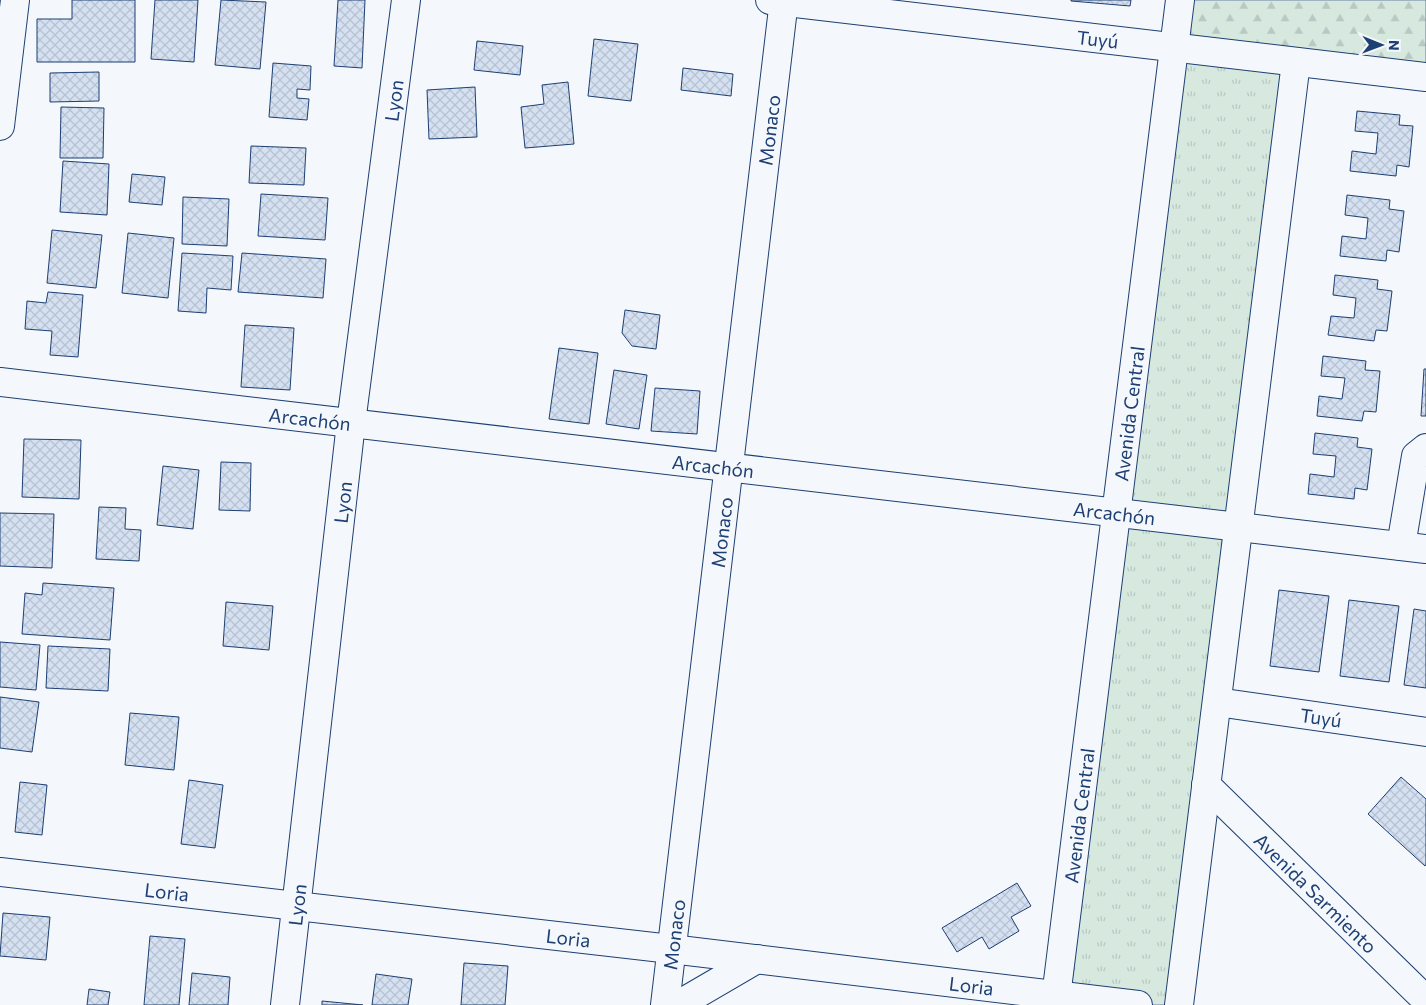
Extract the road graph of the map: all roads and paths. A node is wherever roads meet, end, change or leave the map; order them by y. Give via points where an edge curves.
1 (15, 0) edge
2 (406, 0) edge
3 (779, 0) edge
4 (1180, 0) edge
5 (1173, 48) junction
6 (1296, 62) junction
7 (1426, 77) edge
8 (0, 126) edge
9 (0, 382) edge
10 (350, 423) junction
11 (1426, 448) edge
12 (730, 467) junction
13 (1116, 512) junction
14 (1238, 526) junction
15 (1413, 548) edge
16 (1217, 702) junction
17 (1426, 732) edge
18 (1206, 785) junction
19 (0, 872) edge
20 (296, 907) junction
21 (671, 949) junction
22 (757, 959) junction
23 (1055, 1000) edge
24 (1426, 1000) edge
25 (285, 1005) edge
26 (665, 1005) edge
27 (678, 1005) edge
28 (1138, 1005) edge
29 (1180, 1005) edge

1 - 8 street
2 - 10 street, Lyon
3 - 5 street, Tuyú
3 - 12 street, Monaco
4 - 5 street, Avenida Central
5 - 6 street, Tuyú
5 - 13 street, Avenida Central
6 - 7 street, Tuyú
6 - 14 street
9 - 10 street, Arcachón
10 - 12 street, Arcachón
10 - 20 street, Lyon
11 - 15 street via 1416,456
12 - 13 street, Arcachón
12 - 21 street, Monaco
13 - 14 street, Arcachón
13 - 23 street, Avenida Central
14 - 15 street, Arcachón
14 - 16 street
16 - 17 street, Tuyú
16 - 18 street
18 - 24 street, Avenida Sarmiento
18 - 29 street
19 - 20 street, Loria
20 - 21 street, Loria
20 - 25 street, Lyon
21 - 22 street, Loria
21 - 26 street, Monaco
22 - 23 street, Loria
22 - 27 street
23 - 28 street, Loria

